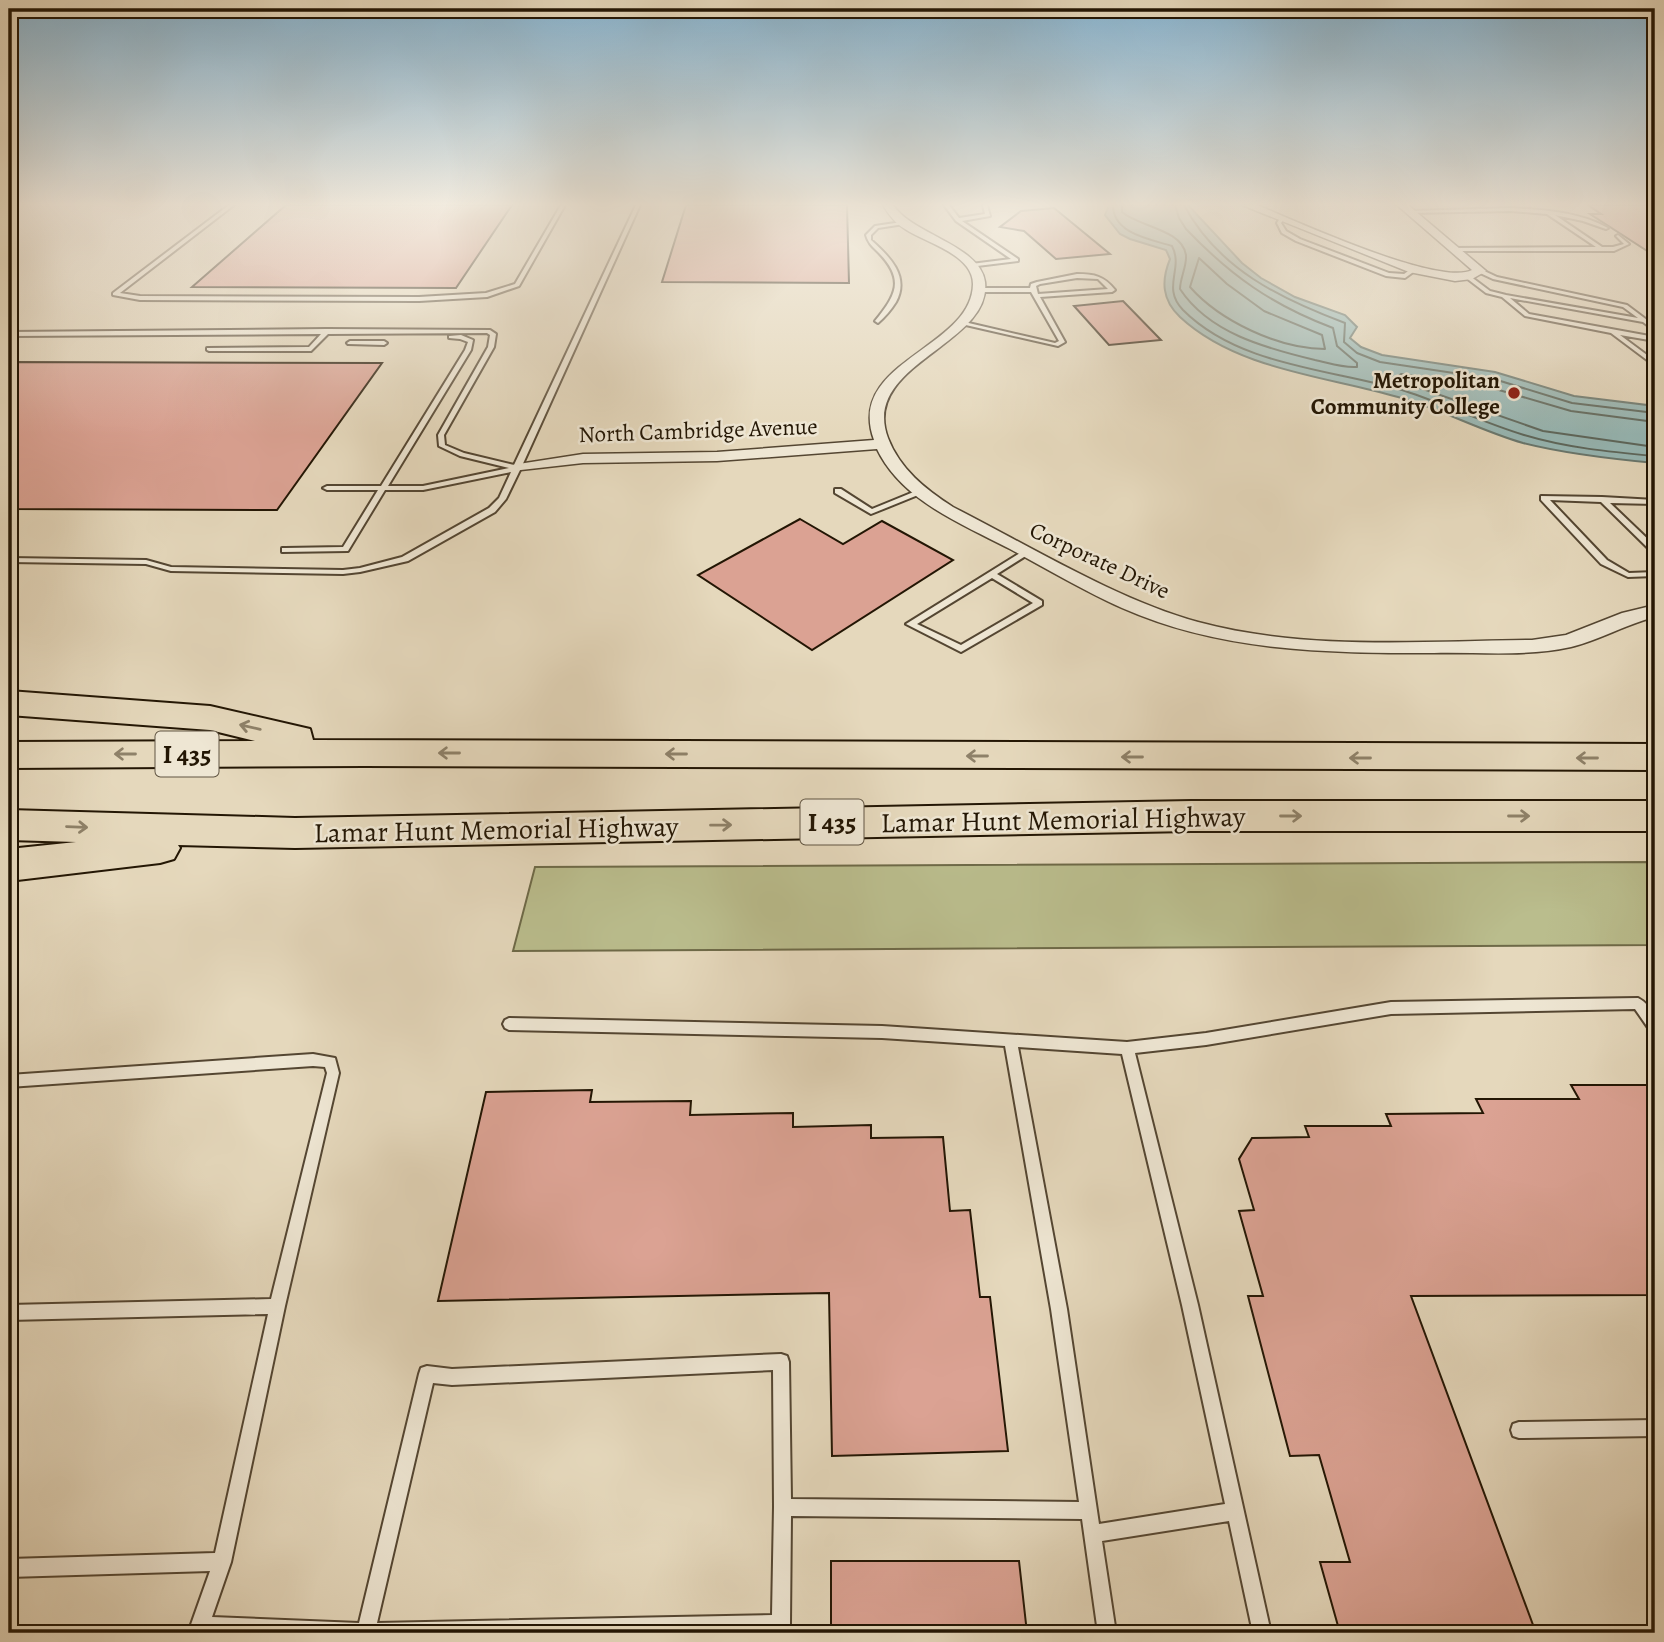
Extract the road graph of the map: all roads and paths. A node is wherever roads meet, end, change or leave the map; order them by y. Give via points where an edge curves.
1 (131, 282) edge
2 (519, 282) edge
3 (603, 282) edge
4 (899, 282) edge
5 (978, 282) edge
6 (1039, 282) edge
7 (1105, 282) edge
8 (1473, 282) edge
9 (1513, 282) edge
10 (979, 290) junction
11 (1034, 293) junction
12 (1504, 296) junction
13 (878, 321) dead end
14 (1645, 321) junction
15 (960, 323) junction
16 (1655, 329) edge
17 (327, 331) junction
18 (376, 331) junction
19 (1612, 332) junction
20 (9, 334) edge
21 (430, 337) dead end
22 (1655, 339) edge
23 (367, 342) junction
24 (384, 342) dead end
25 (350, 343) dead end
26 (209, 349) dead end
27 (1655, 364) edge
28 (881, 444) junction
29 (517, 468) junction
30 (327, 488) dead end
31 (383, 488) junction
32 (838, 491) dead end
33 (919, 493) junction
34 (1602, 499) junction
35 (1655, 502) edge
36 (285, 550) dead end
37 (1655, 550) edge
38 (1028, 552) junction
39 (9, 560) edge
40 (991, 574) junction
41 (1655, 574) edge
42 (1655, 611) edge
43 (9, 704) edge
44 (364, 753) junction
45 (9, 755) edge
46 (1655, 757) edge
47 (1655, 816) edge
48 (9, 825) edge
49 (295, 833) junction
50 (9, 865) edge
51 (509, 1024) dead end
52 (1655, 1028) edge
53 (1010, 1040) junction
54 (1127, 1048) junction
55 (9, 1082) edge
56 (277, 1306) junction
57 (9, 1312) edge
58 (1655, 1428) edge
59 (1519, 1430) dead end
60 (783, 1507) junction
61 (1088, 1511) junction
62 (1235, 1511) junction
63 (1093, 1534) junction
64 (222, 1562) junction
65 (9, 1568) edge
66 (198, 1630) edge
67 (366, 1632) edge
68 (1107, 1633) edge
69 (1262, 1633) edge

1 - 2 lane via 115,294 419,299 487,295
3 - 29 lane
4 - 13 lane via 897,299
5 - 10 street
6 - 11 lane via 1033,285
7 - 11 lane via 1112,289
8 - 12 lane
9 - 14 lane via 1608,300
10 - 11 lane
10 - 15 street, Corporate Drive via 971,312
11 - 15 lane via 1062,342 1056,345
12 - 14 lane
12 - 19 lane via 1527,315
14 - 16 lane
15 - 28 street, Corporate Drive via 892,380 878,403 876,424
17 - 18 lane
17 - 20 lane
17 - 26 lane via 311,349
18 - 23 lane
18 - 29 lane via 494,334 441,435 442,446
19 - 22 lane
19 - 27 lane
21 - 31 lane via 471,341
23 - 24 lane
23 - 25 lane
28 - 29 street, North Cambridge Avenue via 695,457 563,459
28 - 33 street, Corporate Drive
29 - 31 lane via 447,484
29 - 39 lane via 492,510 405,559 360,570 171,569 146,562
30 - 31 lane
31 - 36 lane via 345,549
32 - 33 lane via 871,512
33 - 38 street, Corporate Drive
34 - 35 lane
34 - 37 lane
34 - 41 lane via 1544,498 1604,562 1628,575
38 - 40 lane
38 - 42 street, Corporate Drive via 1129,604 1194,627 1311,646 1532,646 1569,641
40 - 40 lane via 979,581 909,624 961,649 1039,603
44 -> 43 highway via 210,718
44 -> 45 highway, Lamar Hunt Memorial Highway / I 435
46 -> 44 highway, Lamar Hunt Memorial Highway / I 435
49 -> 47 highway, Lamar Hunt Memorial Highway / I 435 via 1191,816
48 -> 49 highway, Lamar Hunt Memorial Highway / I 435
49 - 50 highway
51 - 53 lane via 882,1032
52 - 54 lane via 1638,1003 1391,1009
53 - 54 lane
53 - 61 lane via 1059,1309
54 - 62 lane
55 - 56 lane via 330,1062 333,1073
56 - 57 lane
56 - 64 lane
58 - 59 lane
60 - 61 lane
60 - 67 lane via 780,1624
60 - 67 lane via 781,1362 452,1377 427,1374
61 - 63 lane
62 - 63 lane
62 - 69 lane
63 - 68 lane
64 - 65 lane
64 - 66 lane
66 - 67 lane

